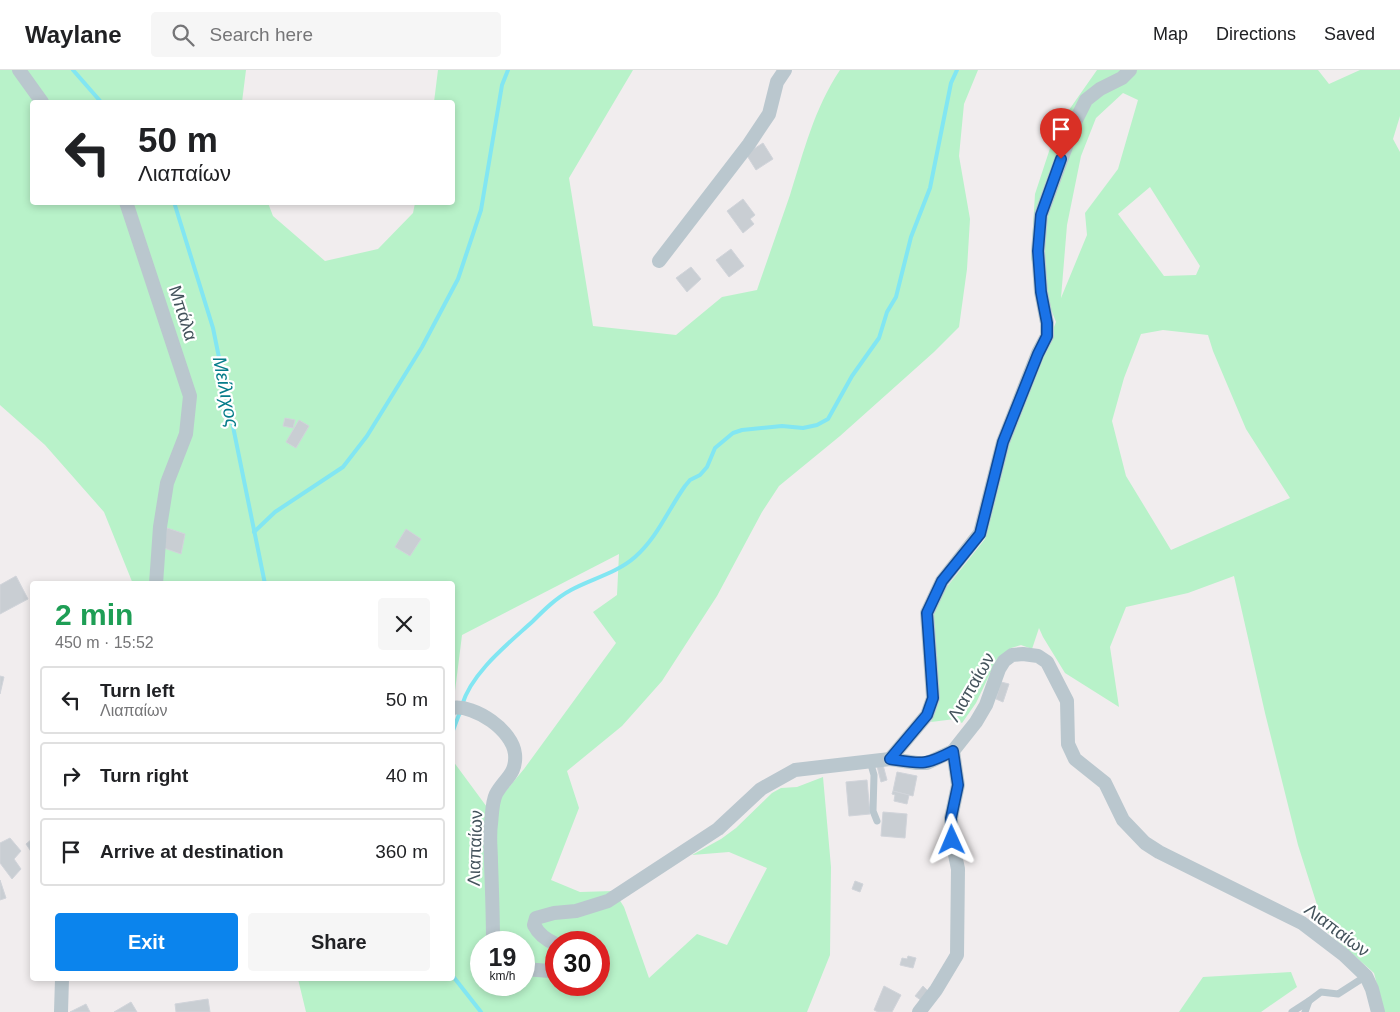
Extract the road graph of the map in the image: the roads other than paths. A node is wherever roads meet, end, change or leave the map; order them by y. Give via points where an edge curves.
1 (19, 70) edge
2 (785, 70) edge
3 (1130, 70) edge
4 (41, 100) edge
5 (127, 205) edge
6 (660, 260) dead end
7 (156, 581) edge
8 (459, 709) edge
9 (953, 751) junction
10 (890, 759) junction
11 (870, 761) junction
12 (877, 821) dead end
13 (493, 931) edge
14 (545, 938) edge
15 (1366, 976) junction
16 (62, 981) edge
17 (1309, 1001) junction
18 (62, 1012) edge
19 (918, 1012) edge
20 (1292, 1012) edge
21 (1305, 1012) edge
22 (1378, 1012) edge

1 - 4 street
2 - 6 street via 777,82 769,114
3 - 10 street via 1086,100 1041,215 1038,251 1047,336 1003,442 980,534 942,581 927,613 933,698 927,715
5 - 7 street, Μπάλα via 190,396 186,434 167,483
8 - 13 street, Λιαπαίων via 483,715 495,724 512,742 515,754 515,765 496,794 490,827
9 - 10 street, Λιαπαίων via 926,763
9 - 15 street, Λιαπαίων via 986,705 1004,660 1012,655 1038,656 1047,662 1067,701 1068,744 1075,759 1106,783 1123,820 1145,842 1302,923 1344,954
9 - 19 street via 958,785 951,818 958,869 957,955
10 - 11 street, Λιαπαίων
11 - 12 lane via 874,775 873,811
11 - 14 street, Λιαπαίων via 796,770 760,789 718,829 608,901 536,918 534,925
15 - 17 lane via 1338,994 1321,992
15 - 22 street, Λιαπαίων
16 - 18 street
17 - 20 lane
17 - 21 lane

